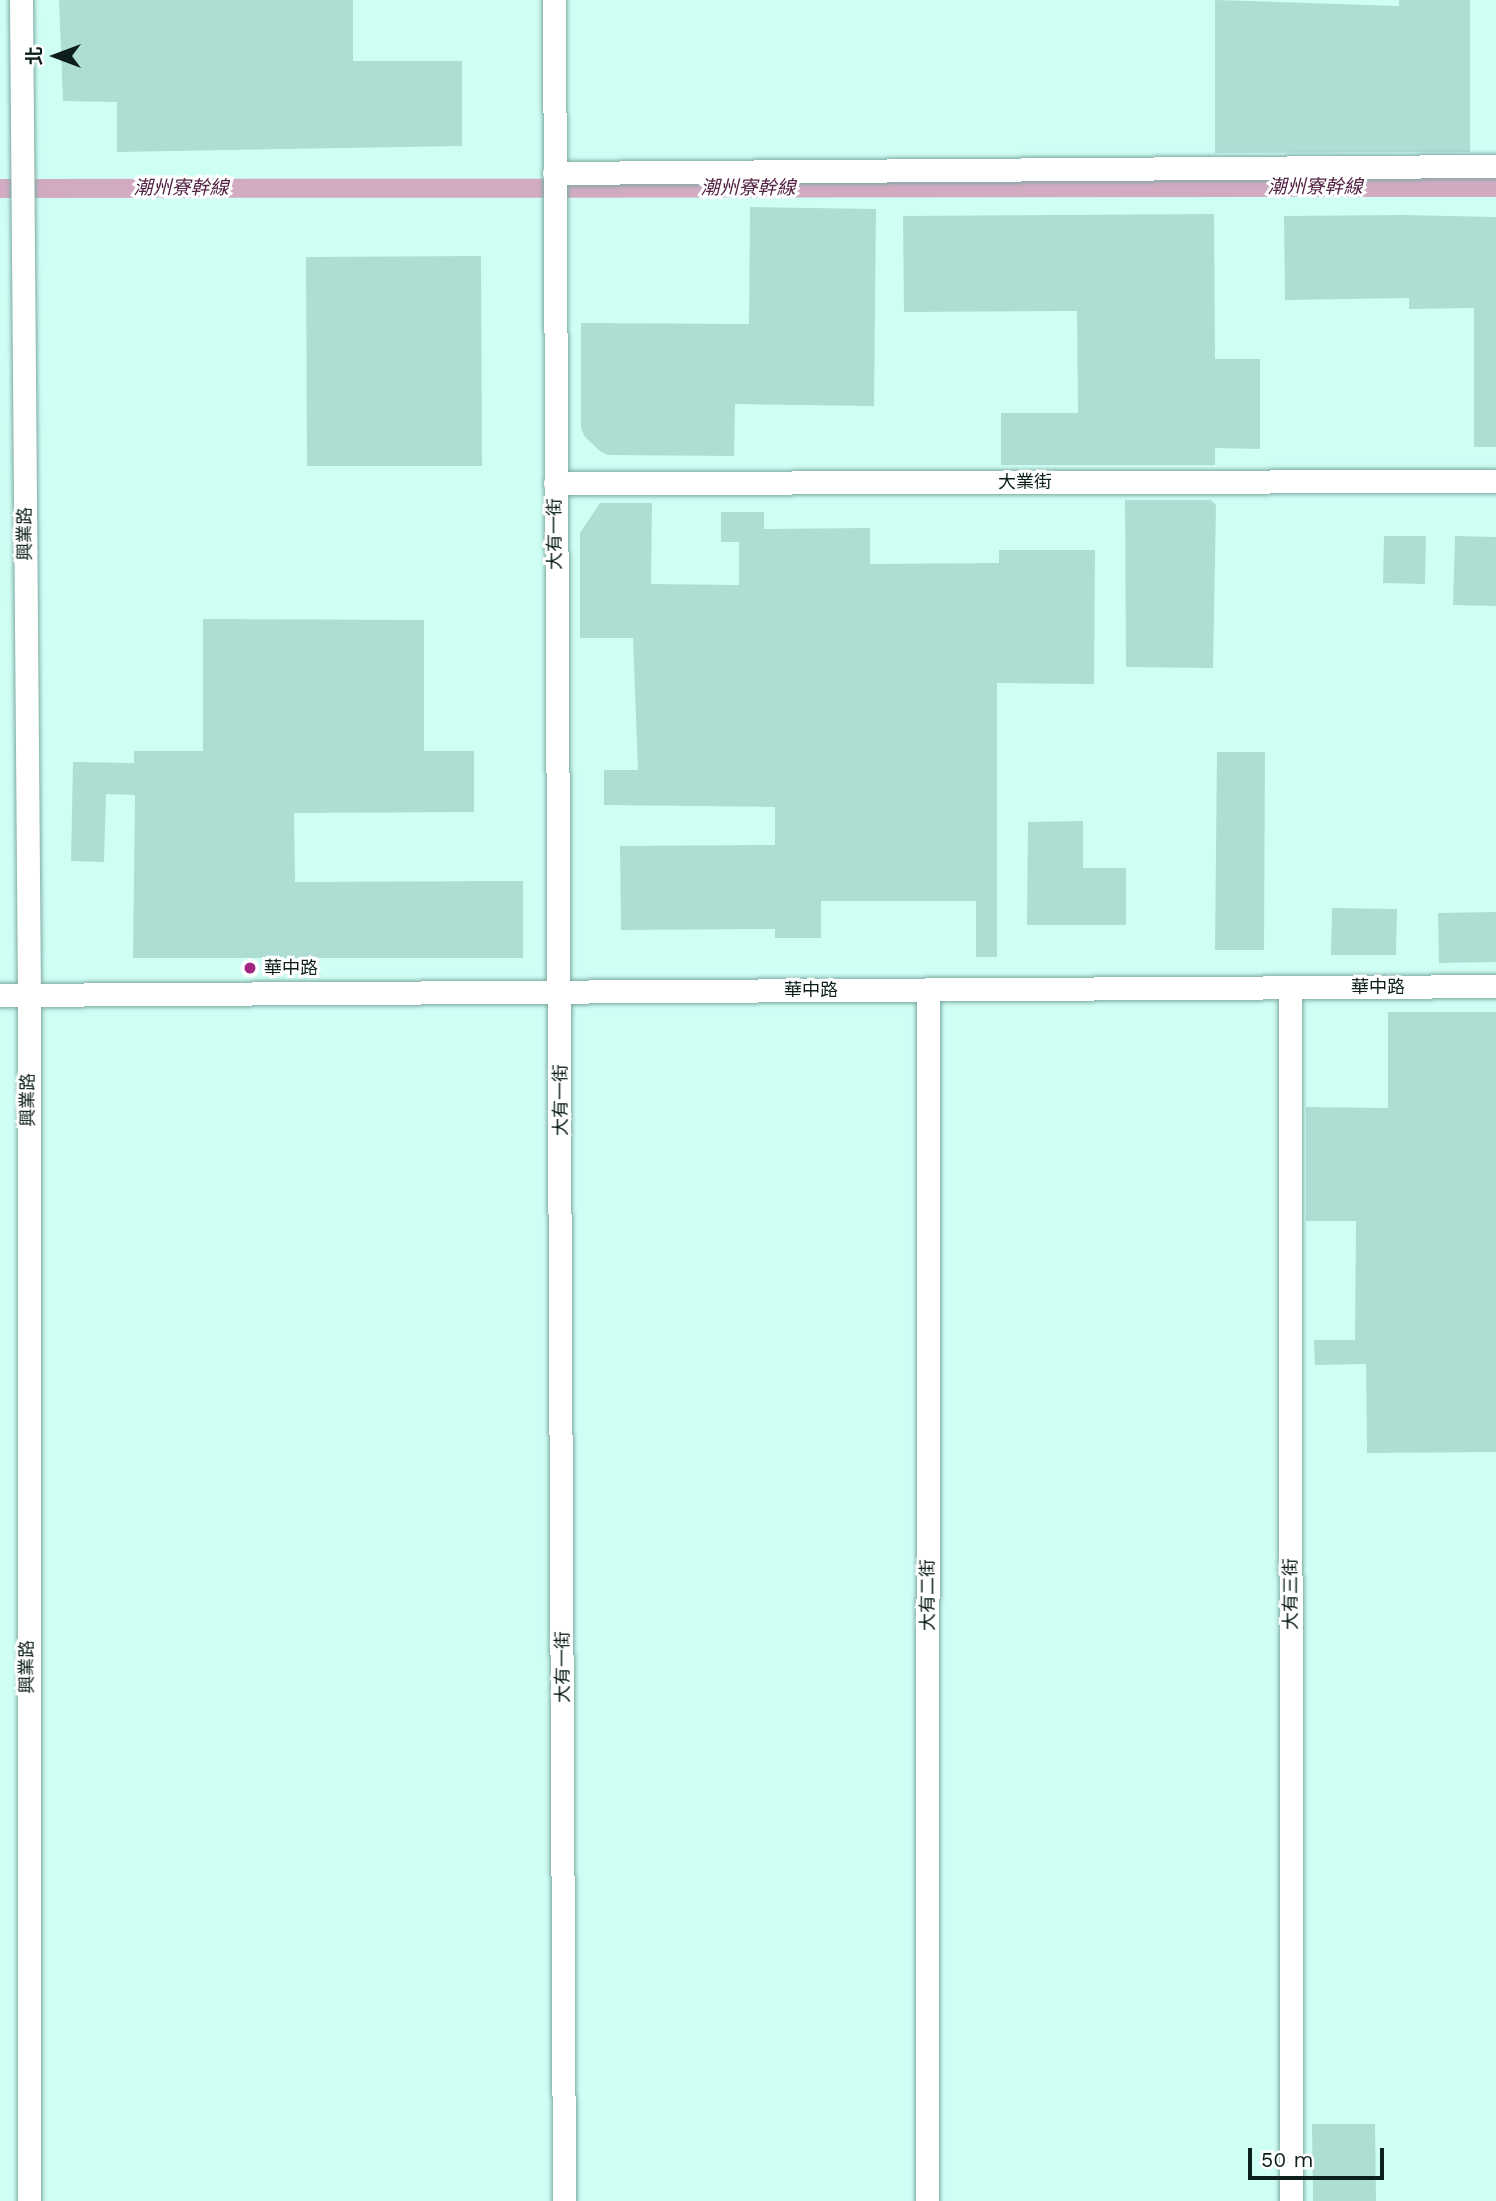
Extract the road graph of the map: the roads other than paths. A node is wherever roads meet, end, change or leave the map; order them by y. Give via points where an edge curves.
1 (22, 0) edge
2 (554, 0) edge
3 (1496, 166) edge
4 (554, 173) junction
5 (1496, 481) edge
6 (555, 482) junction
7 (1496, 986) edge
8 (1290, 987) junction
9 (928, 989) junction
10 (561, 992) junction
11 (0, 995) edge
12 (29, 995) junction
13 (29, 2201) edge
14 (564, 2201) edge
15 (927, 2201) edge
16 (1291, 2201) edge

1 - 12 street, 興業路
2 - 4 street, 大有一街
3 - 4 street
4 - 6 street, 大有一街
5 - 6 street, 大業街
6 - 10 street, 大有一街
7 - 8 street, 華中路
8 - 9 street, 華中路
8 - 16 street, 大有三街
9 - 10 street, 華中路
9 - 15 street, 大有二街
10 - 12 street, 華中路
10 - 14 street, 大有一街
11 - 12 street, 華中路
12 - 13 street, 興業路

